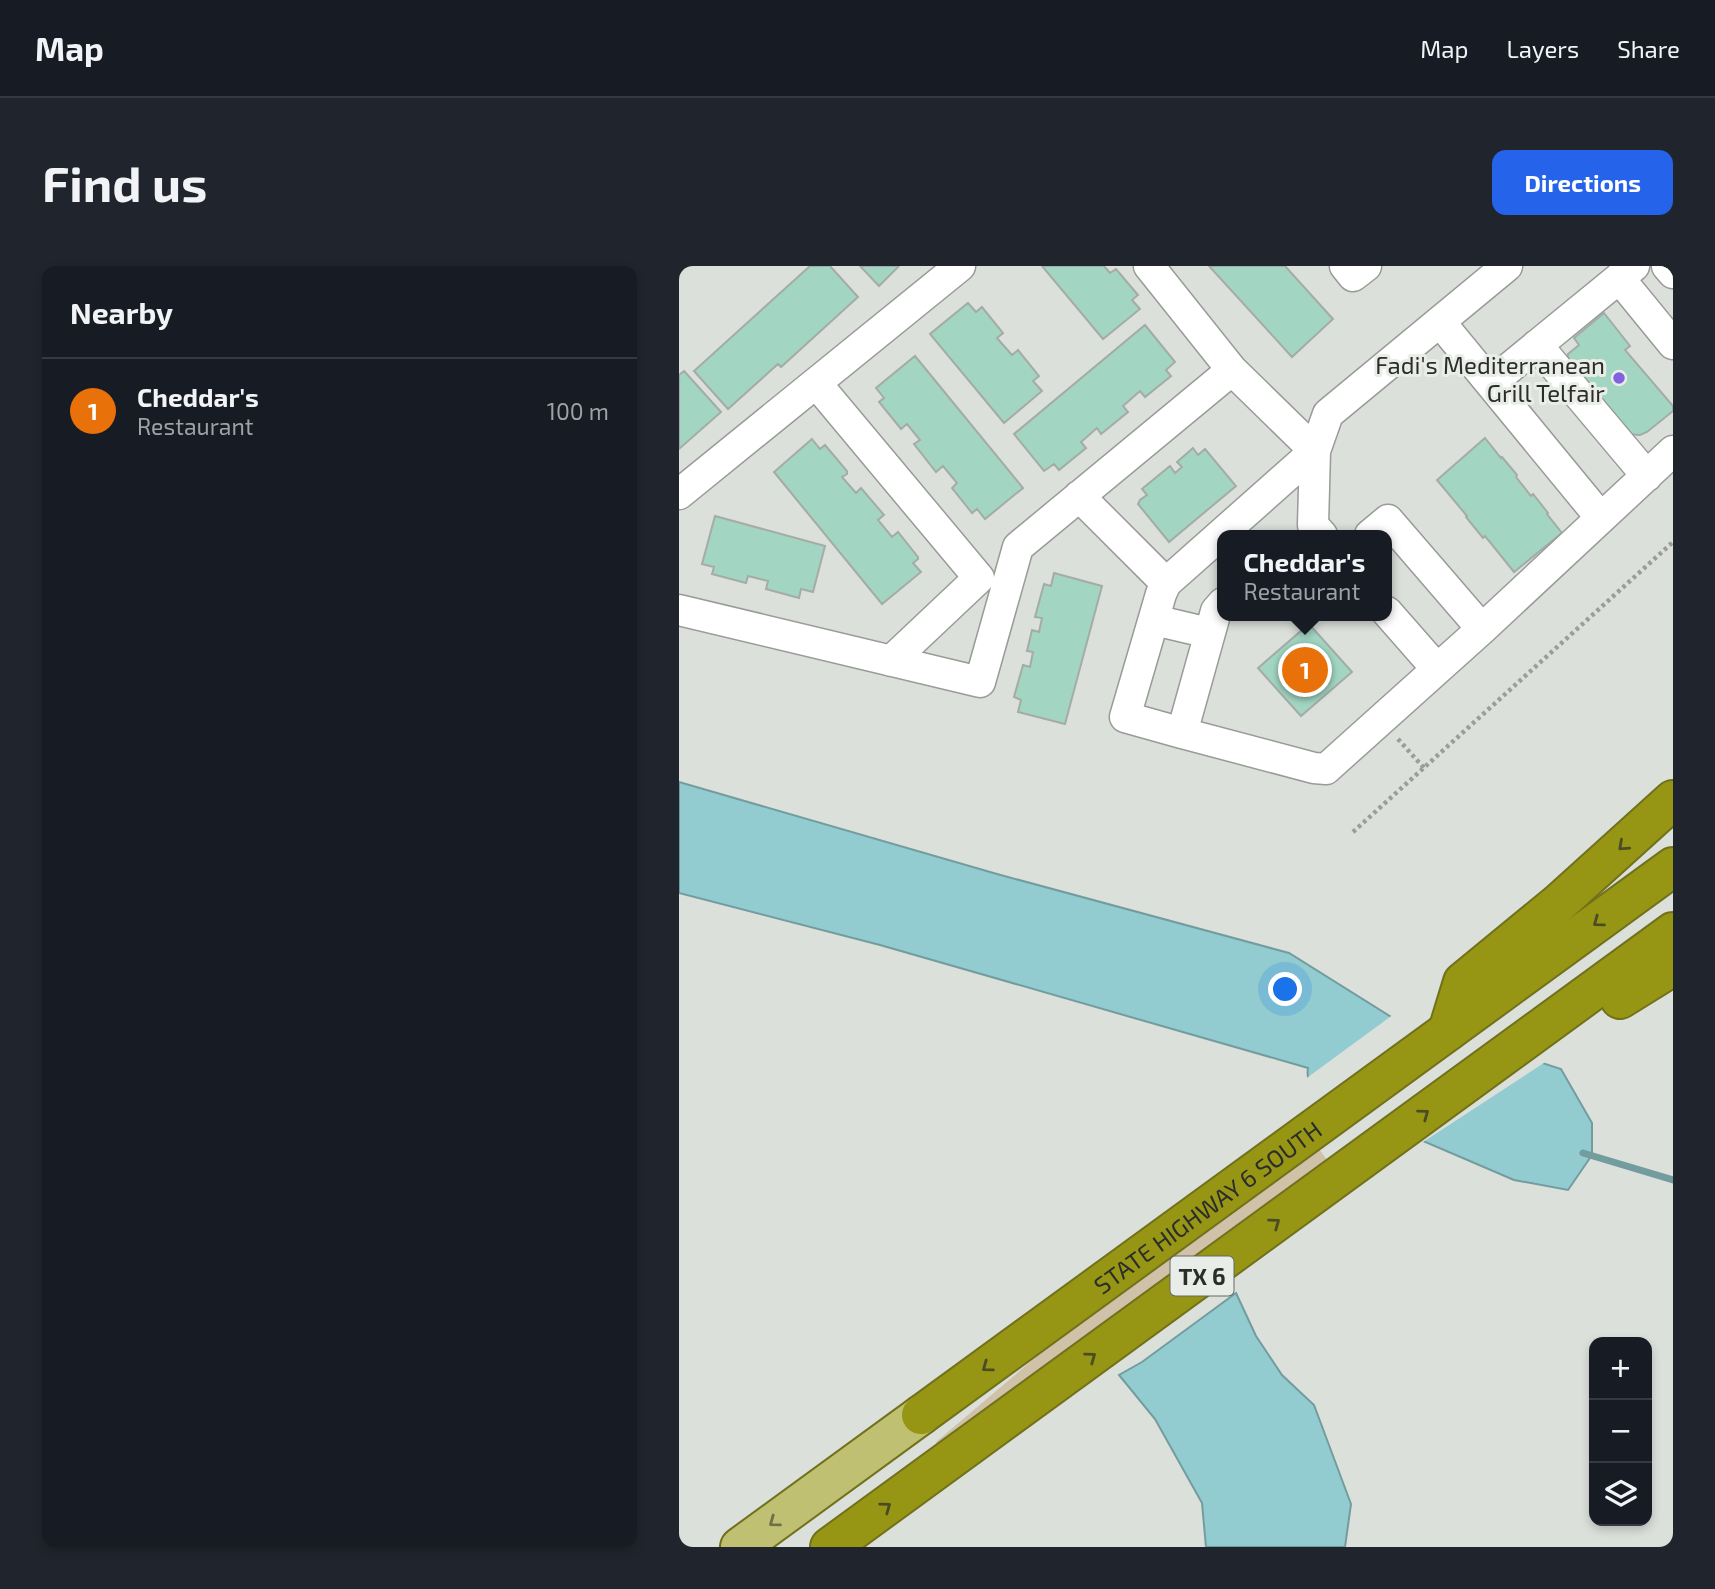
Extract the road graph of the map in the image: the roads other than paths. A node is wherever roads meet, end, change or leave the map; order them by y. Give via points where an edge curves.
1 (960, 266) edge
2 (1149, 266) edge
3 (1345, 266) edge
4 (1366, 266) edge
5 (1507, 266) edge
6 (1667, 266) edge
7 (1626, 272) edge
8 (1673, 273) edge
9 (1440, 321) junction
10 (1673, 344) edge
11 (1537, 345) junction
12 (1232, 370) junction
13 (816, 383) junction
14 (1491, 383) junction
15 (1315, 451) junction
16 (1673, 451) edge
17 (1647, 476) junction
18 (679, 494) edge
19 (1079, 496) junction
20 (1601, 518) junction
21 (1226, 530) edge
22 (1312, 530) edge
23 (1376, 530) edge
24 (1217, 538) edge
25 (1018, 547) junction
26 (979, 578) junction
27 (1166, 583) junction
28 (679, 610) edge
29 (1217, 610) edge
30 (1392, 618) edge
31 (1154, 620) junction
32 (1482, 629) junction
33 (1209, 634) junction
34 (891, 660) junction
35 (1437, 669) junction
36 (1182, 733) junction
37 (1673, 800) edge
38 (1673, 867) edge
39 (1673, 932) edge
40 (1673, 966) edge
41 (1586, 1009) junction
42 (1448, 1031) junction
43 (921, 1415) joint
44 (740, 1547) edge
45 (830, 1547) edge

1 - 13 street
2 - 12 street
3 - 4 street via 1353,276
5 - 9 street
6 - 8 street
7 - 10 street
7 - 11 street
9 - 14 street
9 - 15 street via 1328,414
11 - 14 street
11 - 17 street
12 - 15 street
12 - 19 street
13 - 18 street
13 - 26 street
14 - 20 street
15 - 21 street
15 - 22 street
16 - 17 street
17 - 20 street
19 - 25 street
19 - 27 street
20 - 32 street
23 - 32 street via 1388,520
24 - 27 street
25 - 26 street
25 - 34 street via 980,682
26 - 34 street
27 - 31 street
28 - 34 street
29 - 33 street
30 - 35 street
31 - 33 street
31 - 36 street via 1125,717
32 - 35 street
33 - 36 street
35 - 36 street via 1326,769
37 -> 42 highway via 1463,982
38 -> 42 highway, STATE HIGHWAY 6 SOUTH / TX 6
39 - 41 highway
40 - 41 highway
45 -> 41 highway, TX 6 via 1538,1032 1585,1020
42 -> 43 highway, STATE HIGHWAY 6 SOUTH / TX 6
43 -> 44 main road, STATE HIGHWAY 6 SOUTH / TX 6

